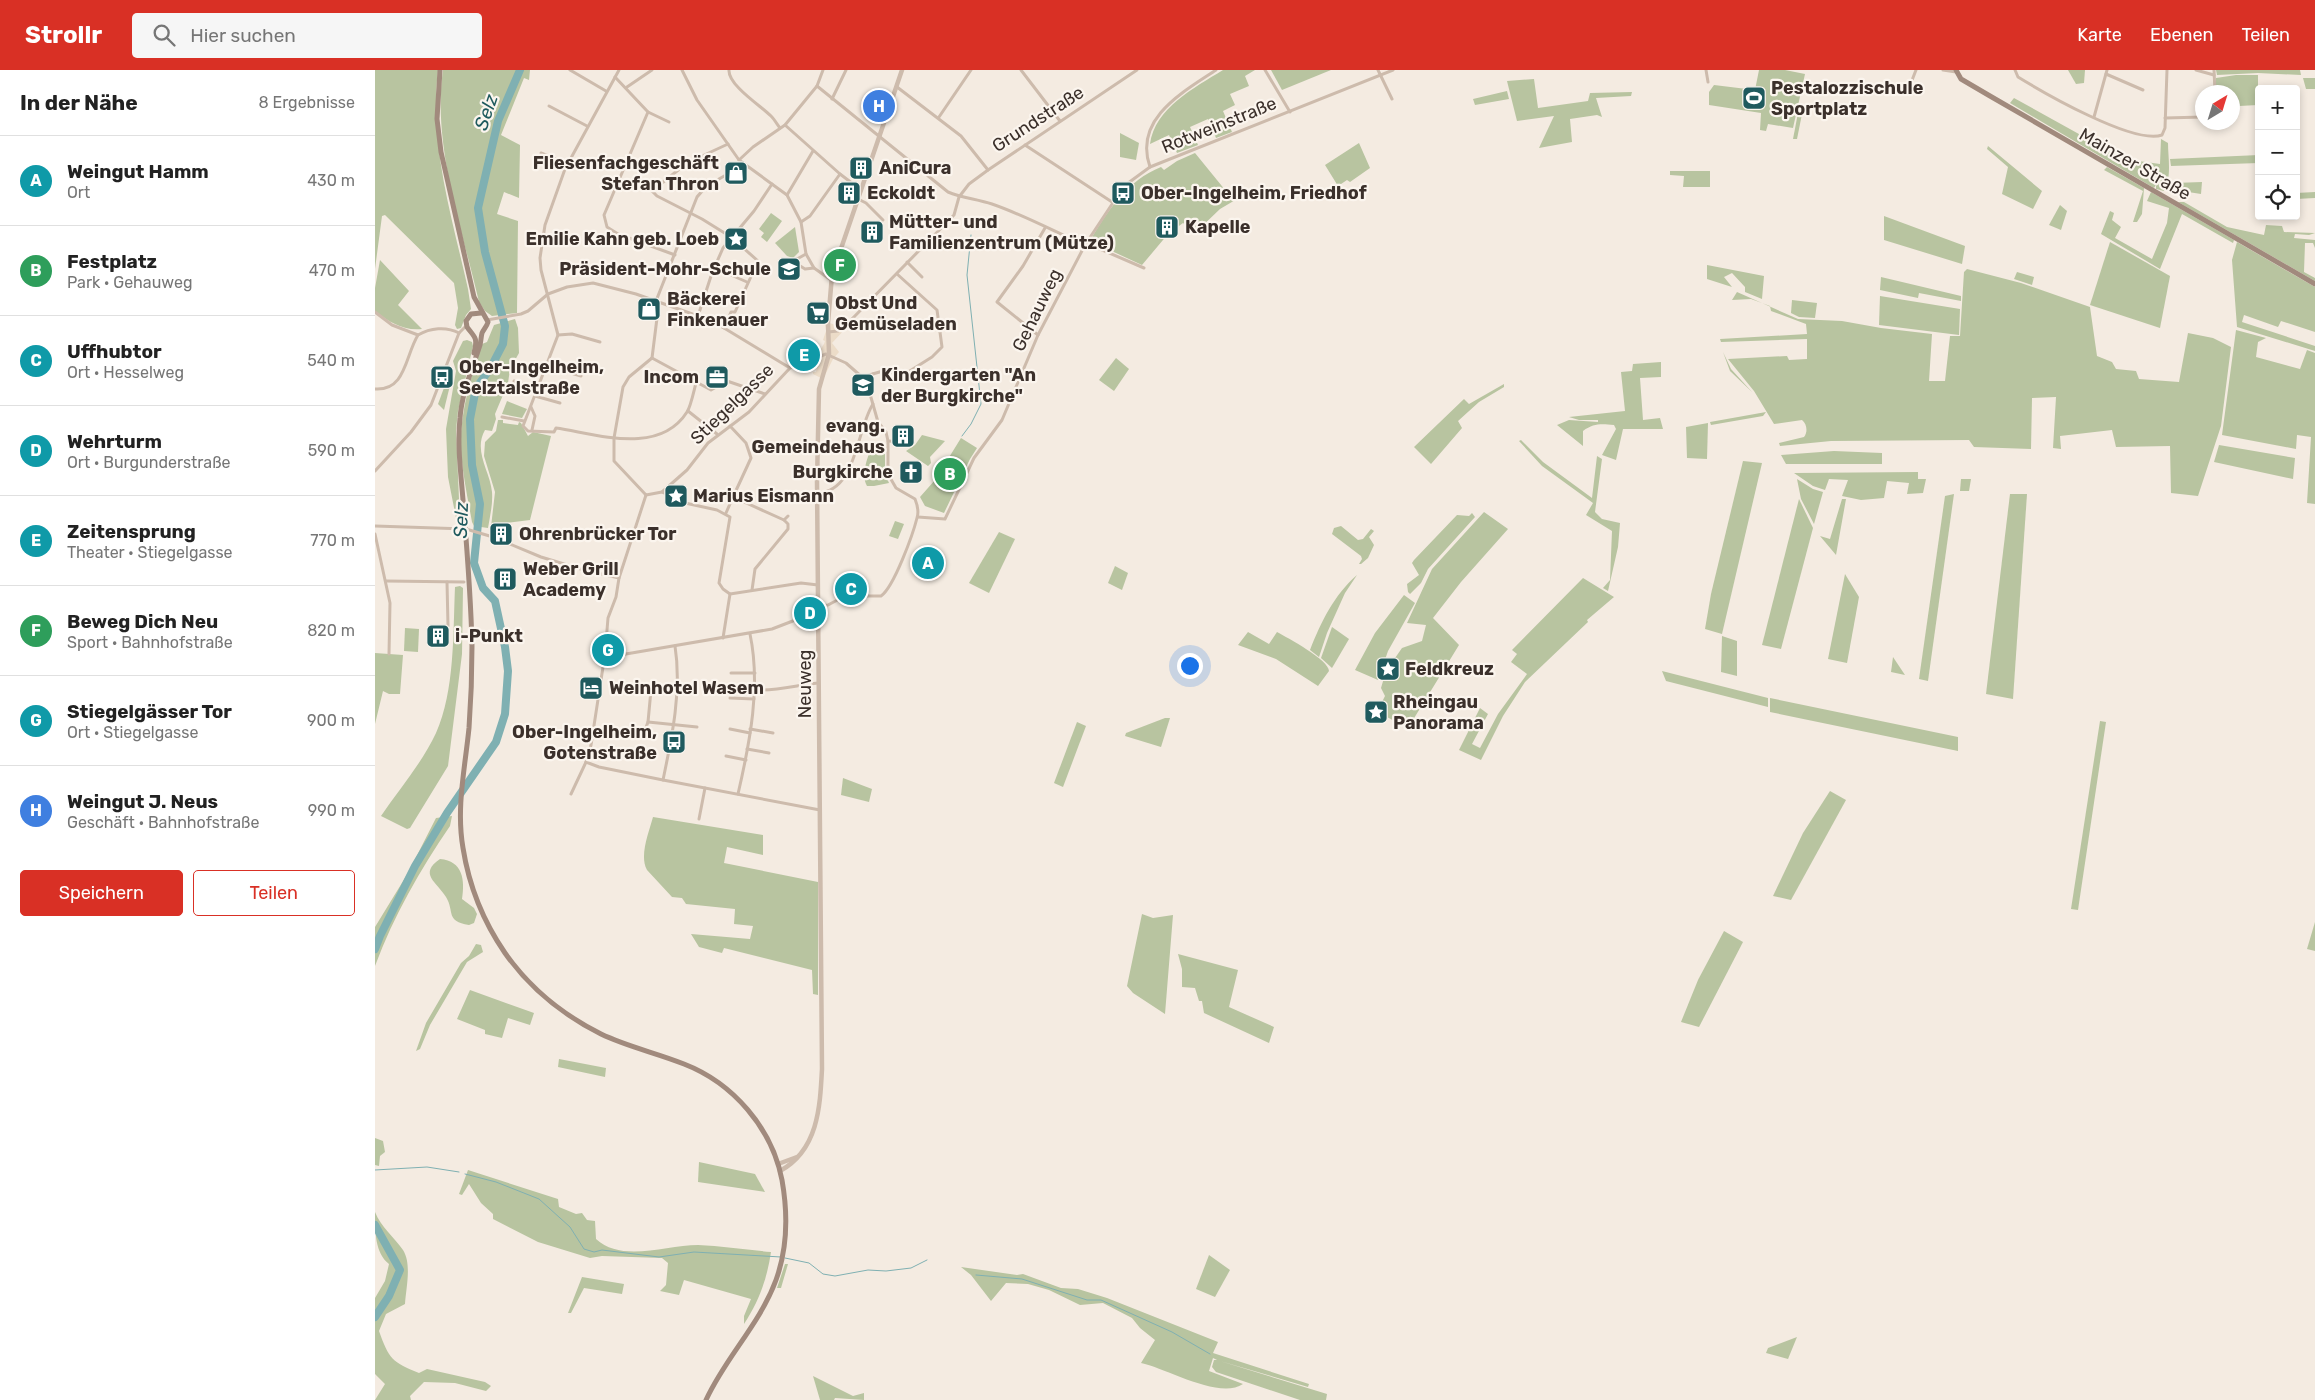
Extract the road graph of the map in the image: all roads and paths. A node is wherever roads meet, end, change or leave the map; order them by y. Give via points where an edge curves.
1 (440, 70) edge
2 (570, 70) edge
3 (619, 70) edge
4 (652, 70) edge
5 (682, 70) edge
6 (729, 70) edge
7 (823, 70) edge
8 (846, 70) edge
9 (902, 70) edge
10 (971, 70) edge
11 (1021, 70) edge
12 (1137, 70) edge
13 (1216, 70) edge
14 (1265, 70) edge
15 (1378, 70) edge
16 (1393, 70) edge
17 (1706, 70) edge
18 (1915, 70) edge
19 (1943, 70) edge
20 (2015, 70) edge
21 (2167, 70) edge
22 (2196, 70) edge
23 (1956, 71) edge
24 (2106, 72) edge
25 (2214, 72) edge
26 (1379, 75) junction
27 (615, 77) junction
28 (1708, 82) dead end
29 (2215, 85) edge
30 (817, 86) junction
31 (627, 87) junction
32 (897, 87) junction
33 (1909, 88) dead end
34 (2143, 90) dead end
35 (606, 91) junction
36 (832, 99) junction
37 (1392, 99) dead end
38 (549, 106) dead end
39 (648, 112) junction
40 (1290, 112) junction
41 (2094, 117) junction
42 (2195, 117) edge
43 (939, 118) junction
44 (2165, 118) junction
45 (1060, 121) junction
46 (669, 122) dead end
47 (785, 124) junction
48 (587, 126) junction
49 (780, 128) junction
50 (880, 138) junction
51 (728, 144) junction
52 (1024, 145) junction
53 (813, 151) junction
54 (541, 153) dead end
55 (739, 160) junction
56 (568, 164) junction
57 (743, 164) junction
58 (1151, 167) junction
59 (987, 170) junction
60 (840, 174) junction
61 (772, 184) junction
62 (861, 190) junction
63 (787, 195) junction
64 (959, 197) junction
65 (858, 199) junction
66 (1112, 202) junction
67 (690, 212) junction
68 (883, 220) dead end
69 (801, 222) junction
70 (1045, 228) junction
71 (731, 237) junction
72 (1085, 246) junction
73 (806, 254) junction
74 (675, 255) junction
75 (907, 262) junction
76 (715, 268) junction
77 (814, 268) junction
78 (1144, 268) dead end
79 (897, 274) junction
80 (922, 277) dead end
81 (831, 280) junction
82 (747, 282) junction
83 (2315, 284) edge
84 (472, 290) junction
85 (549, 294) junction
86 (657, 301) junction
87 (375, 312) edge
88 (473, 313) junction
89 (481, 313) junction
90 (698, 316) junction
91 (487, 320) junction
92 (467, 327) junction
93 (724, 328) junction
94 (459, 332) junction
95 (482, 332) junction
96 (828, 332) junction
97 (474, 333) junction
98 (417, 334) junction
99 (558, 335) junction
100 (1038, 335) junction
101 (600, 342) dead end
102 (829, 354) junction
103 (652, 358) junction
104 (547, 366) junction
105 (789, 368) junction
106 (471, 370) junction
107 (873, 374) junction
108 (581, 376) dead end
109 (862, 377) junction
110 (514, 381) dead end
111 (696, 383) junction
112 (868, 387) junction
113 (375, 389) edge
114 (537, 390) junction
115 (765, 394) junction
116 (535, 396) junction
117 (560, 403) dead end
118 (873, 403) junction
119 (531, 408) junction
120 (688, 411) junction
121 (502, 417) dead end
122 (524, 421) junction
123 (730, 426) junction
124 (532, 430) junction
125 (717, 434) junction
126 (614, 438) junction
127 (888, 441) junction
128 (904, 442) dead end
129 (375, 471) edge
130 (662, 492) junction
131 (817, 493) junction
132 (645, 495) junction
133 (733, 497) junction
134 (725, 513) junction
135 (788, 516) dead end
136 (917, 517) junction
137 (784, 520) junction
138 (375, 526) edge
139 (465, 529) junction
140 (375, 534) edge
141 (619, 578) junction
142 (386, 581) junction
143 (447, 582) junction
144 (464, 582) dead end
145 (818, 584) junction
146 (752, 590) junction
147 (730, 594) junction
148 (818, 606) junction
149 (818, 615) junction
150 (802, 617) junction
151 (448, 626) dead end
152 (750, 634) junction
153 (723, 638) junction
154 (675, 646) junction
155 (389, 654) dead end
156 (605, 654) junction
157 (731, 673) dead end
158 (755, 673) junction
159 (818, 683) junction
160 (651, 690) dead end
161 (755, 690) junction
162 (730, 698) dead end
163 (753, 700) junction
164 (648, 722) junction
165 (673, 726) junction
166 (697, 726) dead end
167 (730, 729) dead end
168 (750, 731) junction
169 (773, 732) dead end
170 (643, 738) dead end
171 (747, 749) junction
172 (769, 753) dead end
173 (726, 756) dead end
174 (745, 760) junction
175 (586, 762) junction
176 (663, 780) junction
177 (705, 788) junction
178 (571, 794) dead end
179 (738, 794) junction
180 (820, 810) junction
181 (699, 820) dead end
182 (804, 1152) junction
183 (778, 1164) junction
184 (780, 1171) junction
185 (706, 1400) edge

1 - 84 main road via 437,119 440,145
2 - 35 street
3 - 27 street
4 - 31 street
5 - 51 street via 697,100
6 - 49 street via 729,76 750,100 771,116
7 - 30 street
8 - 36 street
9 - 32 street, Neuweg
10 - 43 street
11 - 45 street
12 - 45 street, Grundstraße
13 - 58 street via 1155,118 1147,142
14 - 40 street
15 - 26 street
16 - 26 street, Rotweinstraße
17 - 28 street
18 - 33 street
19 - 23 street, Mainzer Straße
20 - 41 street via 2018,77
21 - 44 street
22 - 25 street
23 - 83 main road, Mainzer Straße via 1961,79
24 - 34 street
24 - 41 street
25 - 29 street
26 - 37 street
26 - 40 street, Rotweinstraße
27 - 31 street
27 - 35 street
30 - 36 street
30 - 47 street
31 - 39 street
32 - 43 street
32 - 50 street, Neuweg
35 - 48 street
36 - 50 street
38 - 48 street
39 - 46 street
39 - 74 street via 604,215 607,227 618,234
40 - 58 street, Rotweinstraße
41 - 44 street via 2135,135 2152,137 2161,135
42 - 44 street
43 - 59 street via 961,136
45 - 52 street, Grundstraße
47 - 49 street
47 - 53 street
48 - 56 street
49 - 55 street
50 - 62 street, Neuweg
50 - 64 street via 948,192
51 - 55 street
51 - 67 street via 687,163 652,191
52 - 59 street, Grundstraße
52 - 66 street
53 - 60 street
53 - 63 street
54 - 56 street
55 - 57 street
56 - 85 street via 545,225 540,258 543,281
57 - 61 street
57 - 67 street via 703,189
58 - 66 street, Rotweinstraße via 1124,186
59 - 64 street, Grundstraße
60 - 62 street
60 - 69 street
61 - 63 street
61 - 71 street
62 - 65 street, Neuweg
63 - 69 street
64 - 70 street via 993,204
64 - 75 street, Grundstraße via 954,215
65 - 68 street
65 - 81 street, Neuweg
66 - 72 street, Rotweinstraße
67 - 71 street
67 - 74 street
69 - 73 street
70 - 72 street
70 - 100 street via 997,302
71 - 76 street
71 - 82 street via 758,261
72 - 78 street via 1093,246
72 - 100 street, Gehauweg
73 - 77 street
73 - 77 street via 797,259 797,264
74 - 86 street
75 - 79 street, Grundstraße
75 - 80 street
76 - 82 street
76 - 90 street
77 - 81 street
79 - 96 street, Grundstraße via 850,321 838,331
79 - 107 street via 937,310 941,347 932,357 905,374 883,371
81 - 96 street, Neuweg
82 - 93 street via 735,312 731,312
84 - 88 main road
84 - 89 main road
85 - 86 street via 593,283
85 - 91 street via 528,311
85 - 99 street
86 - 90 street
86 - 103 street
87 - 98 street via 393,325
88 - 89 main road
88 - 92 main road via 468,317
89 - 91 main road
90 - 93 street
91 - 95 main road via 487,327
92 - 94 street
92 - 97 main road
93 - 105 street
94 - 98 street via 441,329
94 - 129 street via 431,405
95 - 97 main road
95 - 106 main road
96 - 102 street, Neuweg
97 - 106 main road via 477,342
98 - 113 street via 397,383 390,388
99 - 101 street via 573,334
99 - 104 street
100 - 136 street, Gehauweg via 1002,420 974,458 945,519
102 - 105 street, Stiegelgasse via 821,354
102 - 109 street via 846,362
102 - 131 street, Neuweg via 819,389
103 - 111 street
103 - 126 street via 625,382
104 - 108 street
104 - 114 street
105 - 115 street, Stiegelgasse
106 - 139 main road via 459,431
107 - 109 street
107 - 112 street
109 - 112 street
110 - 114 street
111 - 115 street via 713,390 727,382
111 - 120 street
112 - 118 street
114 - 116 street
115 - 123 street, Stiegelgasse
116 - 117 street
116 - 119 street
118 - 127 street
118 - 131 street via 865,418 850,469 842,481 826,492
119 - 122 street
119 - 124 street via 535,416
120 - 125 street
120 - 126 street via 662,435
121 - 122 street
122 - 124 street via 526,430
123 - 125 street, Stiegelgasse
123 - 133 street via 746,443 751,458
124 - 126 street via 554,432 556,428
125 - 130 street, Stiegelgasse via 687,470
126 - 132 street via 614,461
127 - 128 street
127 - 136 street via 888,474 896,488 915,499
130 - 132 street
130 - 134 street via 695,506
131 - 145 street, Neuweg
132 - 141 street
133 - 134 street
133 - 137 street
134 - 147 street via 731,522 719,583
135 - 137 street
136 - 148 street via 900,565 881,596 845,596 828,605
137 - 146 street via 788,529 755,569
138 - 139 street
139 - 141 street via 541,557
139 - 183 main road via 471,648 461,798 462,846 475,895 489,928 529,981 571,1017 611,1039 691,1067 724,1087 759,1124
140 - 142 street
141 - 156 street via 608,618
142 - 143 street
142 - 155 street via 390,603
143 - 144 street
143 - 151 street
145 - 146 street via 801,583
145 - 148 street, Neuweg
146 - 147 street
147 - 153 street
148 - 149 street, Neuweg
148 - 150 street via 810,608
149 - 150 street
149 - 159 street, Neuweg
150 - 152 street
152 - 153 street
152 - 158 street
153 - 154 street
154 - 156 street via 620,655
154 - 165 street
156 - 175 street
157 - 158 street
158 - 161 street
159 - 161 street via 774,691
159 - 180 street, Neuweg
160 - 164 street
161 - 163 street
162 - 163 street
163 - 168 street
164 - 165 street
164 - 170 street
165 - 166 street
165 - 176 street
167 - 168 street
168 - 169 street
168 - 171 street
171 - 172 street
171 - 174 street
173 - 174 street
174 - 179 street
175 - 176 street
175 - 178 street
176 - 177 street
177 - 179 street
177 - 181 street
179 - 180 street
180 - 182 street, Neuweg via 821,1088 813,1133
182 - 183 street
182 - 184 street
183 - 184 main road
184 - 185 main road via 786,1211 780,1267 765,1305 722,1369

